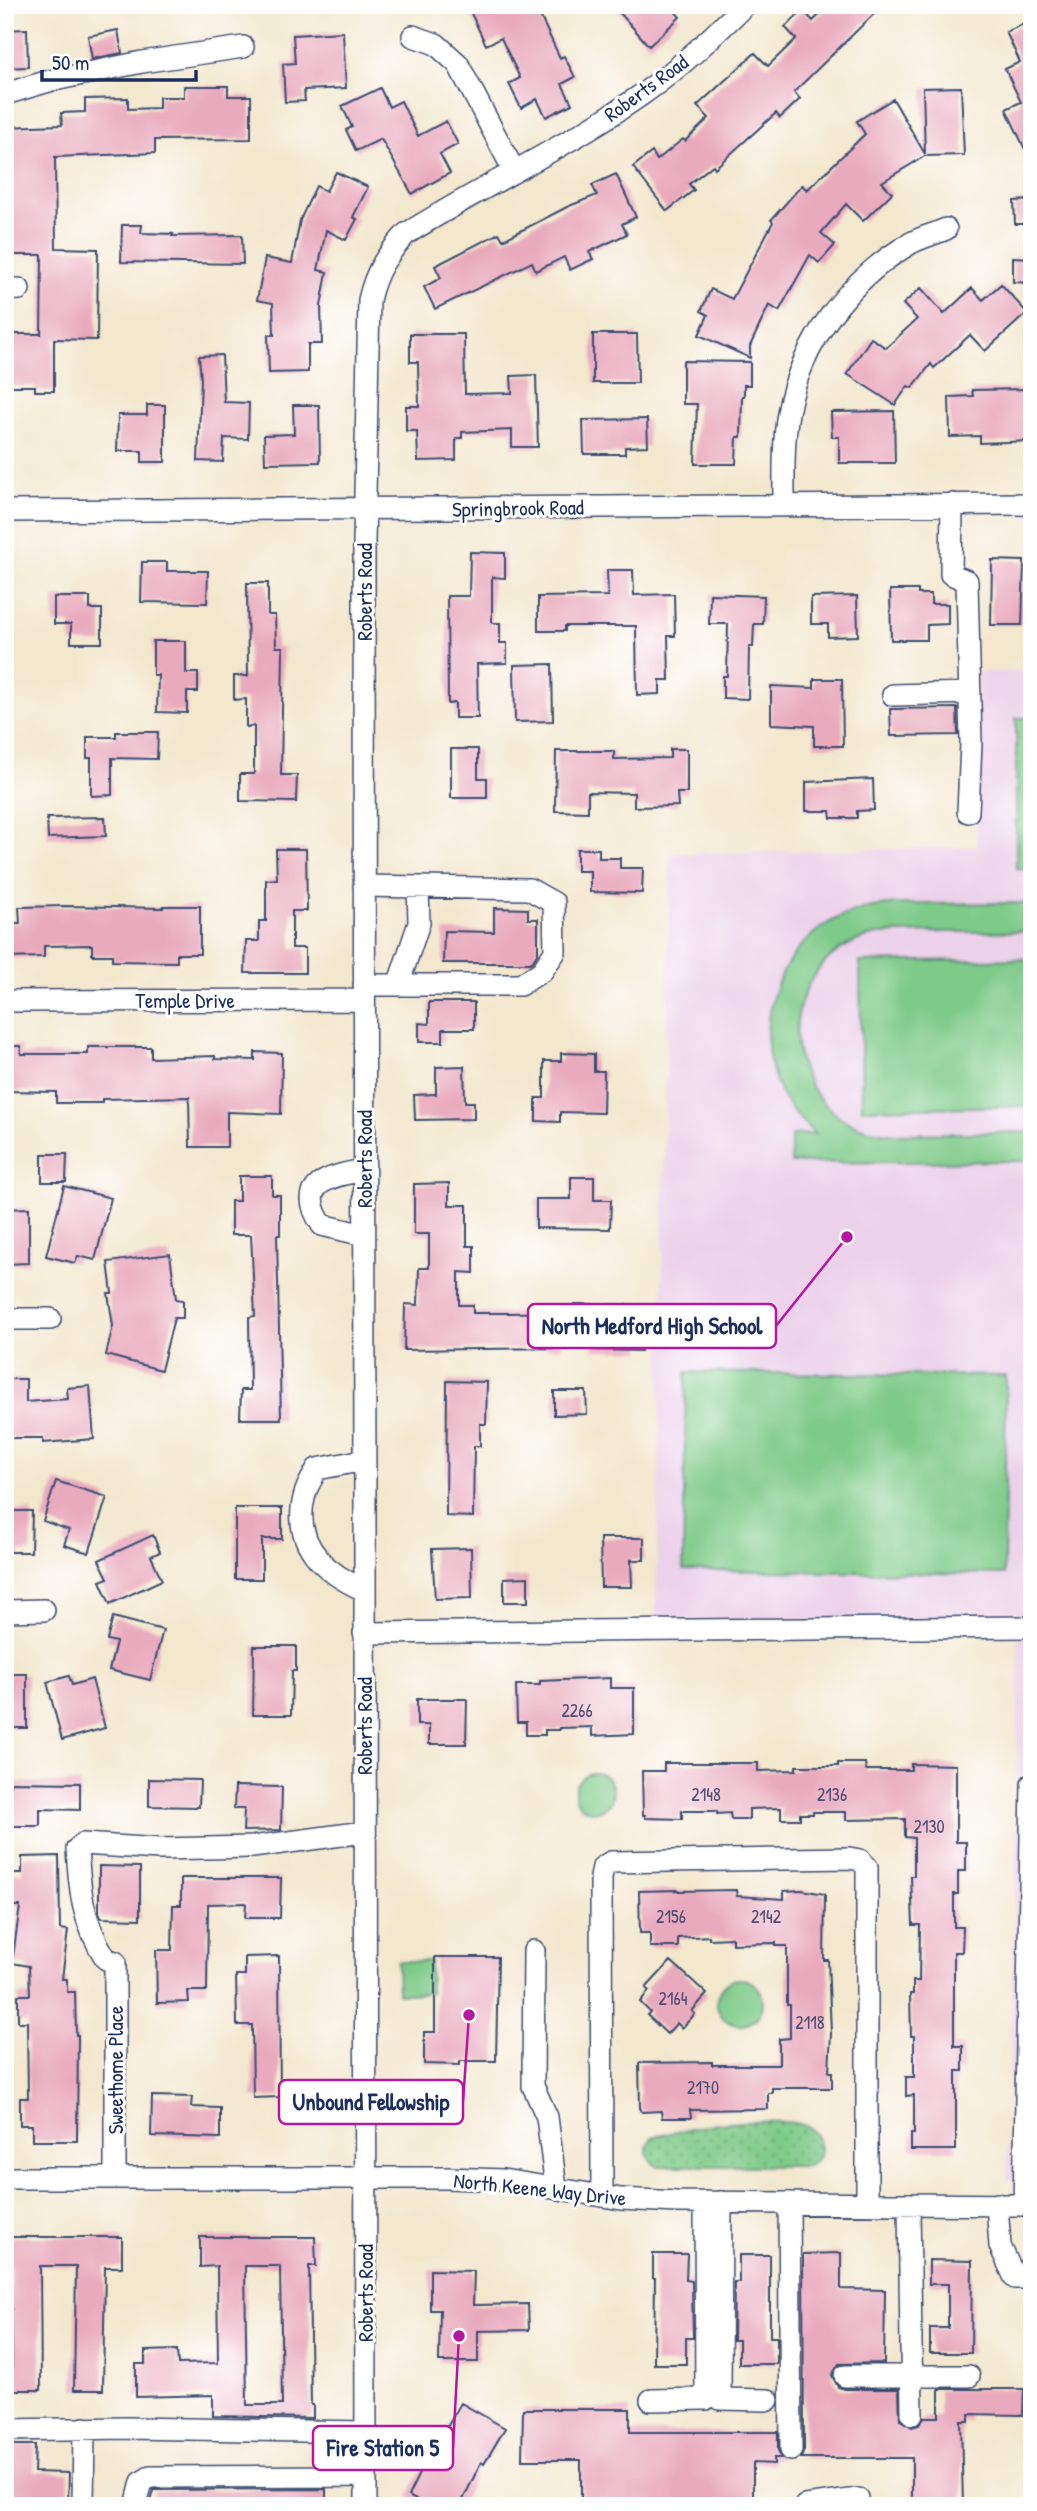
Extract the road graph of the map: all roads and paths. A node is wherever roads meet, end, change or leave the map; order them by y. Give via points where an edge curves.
1 (745, 5) edge
2 (412, 36) dead end
3 (243, 47) dead end
4 (5, 94) edge
5 (514, 171) junction
6 (946, 229) dead end
7 (1032, 504) edge
8 (783, 505) junction
9 (952, 505) junction
10 (365, 510) junction
11 (5, 511) edge
12 (970, 693) junction
13 (892, 695) dead end
14 (968, 812) dead end
15 (364, 886) junction
16 (418, 887) junction
17 (398, 985) junction
18 (364, 992) junction
19 (5, 1001) edge
20 (364, 1170) junction
21 (364, 1235) junction
22 (5, 1319) edge
23 (51, 1319) dead end
24 (364, 1460) junction
25 (364, 1590) junction
26 (5, 1611) edge
27 (44, 1611) dead end
28 (1032, 1628) edge
29 (364, 1633) junction
30 (1032, 1784) edge
31 (364, 1832) junction
32 (534, 1951) dead end
33 (5, 2178) edge
34 (115, 2178) junction
35 (364, 2178) junction
36 (556, 2188) junction
37 (602, 2196) junction
38 (713, 2202) junction
39 (789, 2203) junction
40 (867, 2203) junction
41 (909, 2204) junction
42 (997, 2204) junction
43 (1028, 2205) edge
44 (1032, 2278) edge
45 (845, 2376) dead end
46 (912, 2376) junction
47 (969, 2376) dead end
48 (651, 2400) dead end
49 (768, 2400) dead end
50 (912, 2414) dead end
51 (84, 2428) junction
52 (5, 2430) edge
53 (366, 2432) junction
54 (791, 2450) dead end
55 (366, 2476) junction
56 (858, 2499) dead end
57 (83, 2506) edge
58 (136, 2506) edge
59 (366, 2506) edge
60 (805, 2506) edge

1 - 5 street, Roberts Road via 689,59 644,93
2 - 5 street via 436,44 458,64
3 - 4 street via 129,64
5 - 10 street, Roberts Road via 406,234 375,274 369,300
6 - 8 street via 893,255 845,298 820,330 788,412
7 - 9 street, Springbrook Road
8 - 9 street, Springbrook Road
8 - 10 street, Springbrook Road
9 - 12 street via 951,574 967,581
10 - 11 street, Springbrook Road
10 - 15 street, Roberts Road
12 - 13 street
12 - 14 street
15 - 16 street
15 - 18 street, Roberts Road
16 - 17 street via 419,923
16 - 17 street, Temple Drive via 529,889 554,903 555,952 542,971 520,985
17 - 18 street, Temple Drive
18 - 19 street, Temple Drive
18 - 20 street, Roberts Road
20 - 21 street, Roberts Road
20 - 21 street via 321,1181 314,1193 314,1213 322,1225
21 - 24 street, Roberts Road
22 - 23 street
24 - 25 street, Roberts Road
24 - 25 street via 317,1469 305,1494 303,1512 303,1537 319,1560
25 - 29 street, Roberts Road
26 - 27 street
28 - 29 street
29 - 31 street, Roberts Road
30 - 43 street
31 - 34 street, Sweethome Place via 252,1847 159,1849 83,1843 78,1849 88,1928 106,1959 115,1962
31 - 35 street, Roberts Road
32 - 36 street via 533,2087 547,2117
33 - 34 street, North Keene Way Drive
34 - 35 street, North Keene Way Drive
35 - 36 street, North Keene Way Drive via 503,2180
35 - 53 street, Roberts Road
36 - 37 street, North Keene Way Drive
37 - 38 street, North Keene Way Drive
37 - 40 street via 603,1867 611,1862 849,1858 867,1867
38 - 39 street, North Keene Way Drive
38 - 48 street via 706,2399
38 - 49 street via 720,2399
39 - 40 street, North Keene Way Drive
39 - 54 street
40 - 41 street, North Keene Way Drive
41 - 42 street, North Keene Way Drive
41 - 46 street
42 - 43 street, North Keene Way Drive
42 - 44 street via 1000,2246 1015,2278
45 - 46 street
46 - 47 street
46 - 50 street
51 - 52 street
51 - 53 street
51 - 57 street
53 - 55 street, Roberts Road
55 - 58 street via 150,2477 142,2482
55 - 59 street, Roberts Road
56 - 60 street

